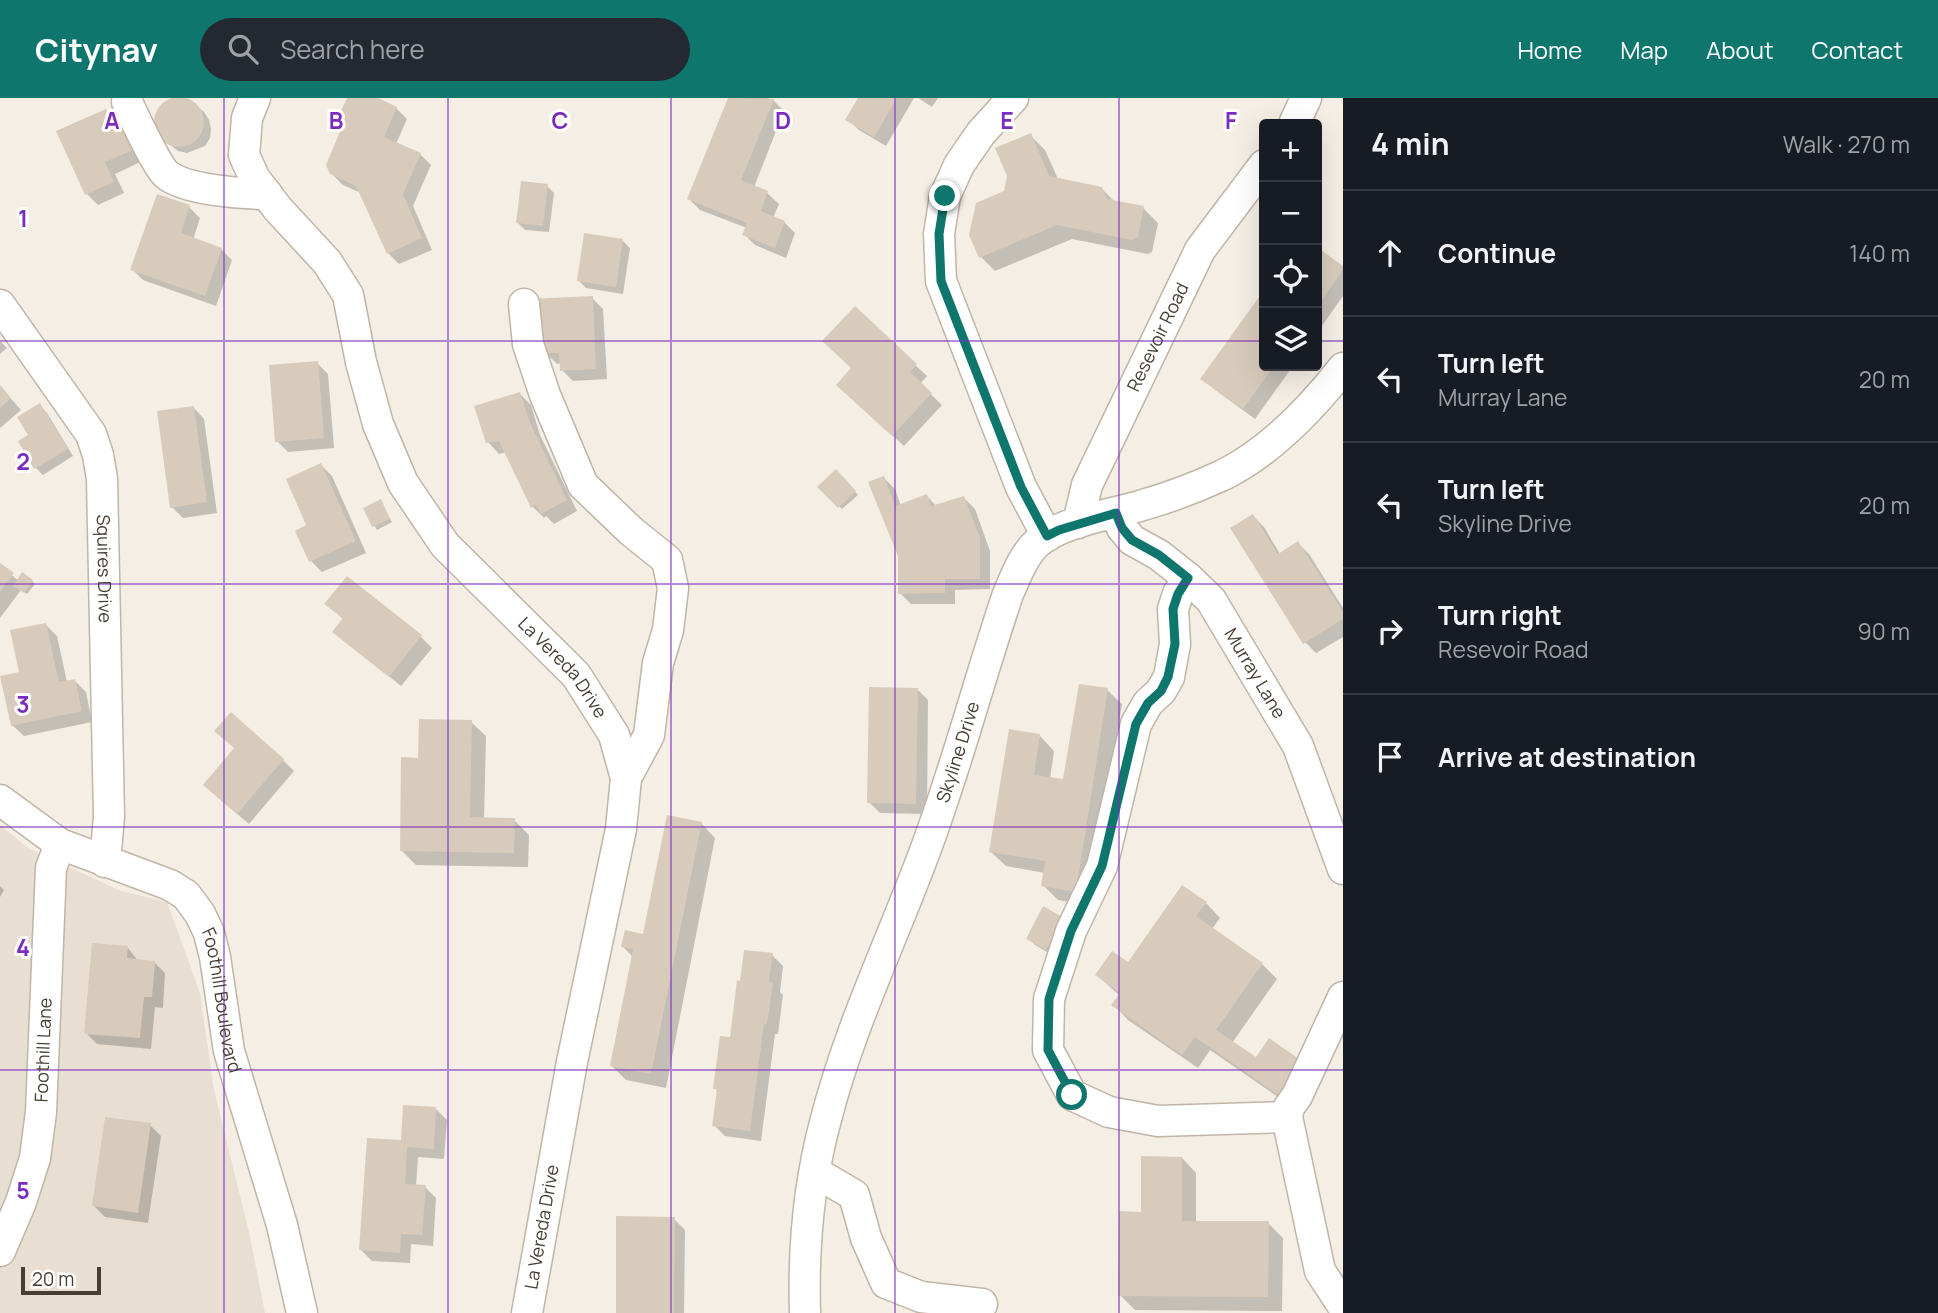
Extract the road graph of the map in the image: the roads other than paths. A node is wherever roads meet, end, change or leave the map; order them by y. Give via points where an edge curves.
1 (255, 98) edge
2 (1013, 98) edge
3 (1306, 98) edge
4 (127, 102) dead end
5 (1296, 119) edge
6 (1259, 172) edge
7 (267, 194) junction
8 (524, 303) dead end
9 (0, 305) edge
10 (1338, 385) edge
11 (1116, 513) junction
12 (1078, 523) junction
13 (1047, 536) junction
14 (1188, 578) junction
15 (626, 778) junction
16 (0, 800) edge
17 (60, 844) junction
18 (105, 862) junction
19 (1343, 869) edge
20 (1343, 997) edge
21 (1287, 1117) junction
22 (815, 1172) junction
23 (0, 1251) edge
24 (982, 1304) dead end
25 (1343, 1306) edge
26 (302, 1313) edge
27 (527, 1313) edge
28 (805, 1313) edge

1 - 7 street, La Vereda Drive via 247,118 244,155
2 - 13 street via 958,164 945,196 939,234 941,281 1021,487
3 - 5 street
4 - 7 street via 166,174 190,185 234,194
6 - 12 street, Resevoir Road via 1200,250 1087,485
7 - 15 street, La Vereda Drive via 327,262 348,295 378,424 403,483 445,545 576,675 614,735
8 - 15 street via 528,344 583,485 667,560 673,588 649,735
9 - 18 street, Squires Drive via 91,434 98,455 109,817
10 - 11 street, Skyline Drive via 1245,462 1187,491
11 - 12 street, Skyline Drive
11 - 14 street, Murray Lane via 1132,540
12 - 13 street, Skyline Drive
13 - 22 street, Skyline Drive via 1028,554 1009,594 925,851 842,1066
14 - 19 street, Murray Lane via 1211,600 1298,746
14 - 21 street via 1173,609 1175,644 1168,677 1136,724 1102,866 1071,931 1049,999 1048,1050 1072,1095 1109,1112 1158,1121
15 - 27 street, La Vereda Drive via 621,829 572,1062
16 - 17 street, Foothill Boulevard
17 - 18 street, Foothill Boulevard
17 - 23 street, Foothill Lane via 51,868 35,1158
18 - 26 street, Foothill Boulevard via 161,881 186,895 209,933 229,1051 282,1225
20 - 21 street
21 - 25 street via 1320,1271
22 - 24 street via 854,1195 886,1283 921,1297
22 - 28 street, Skyline Drive via 805,1249

